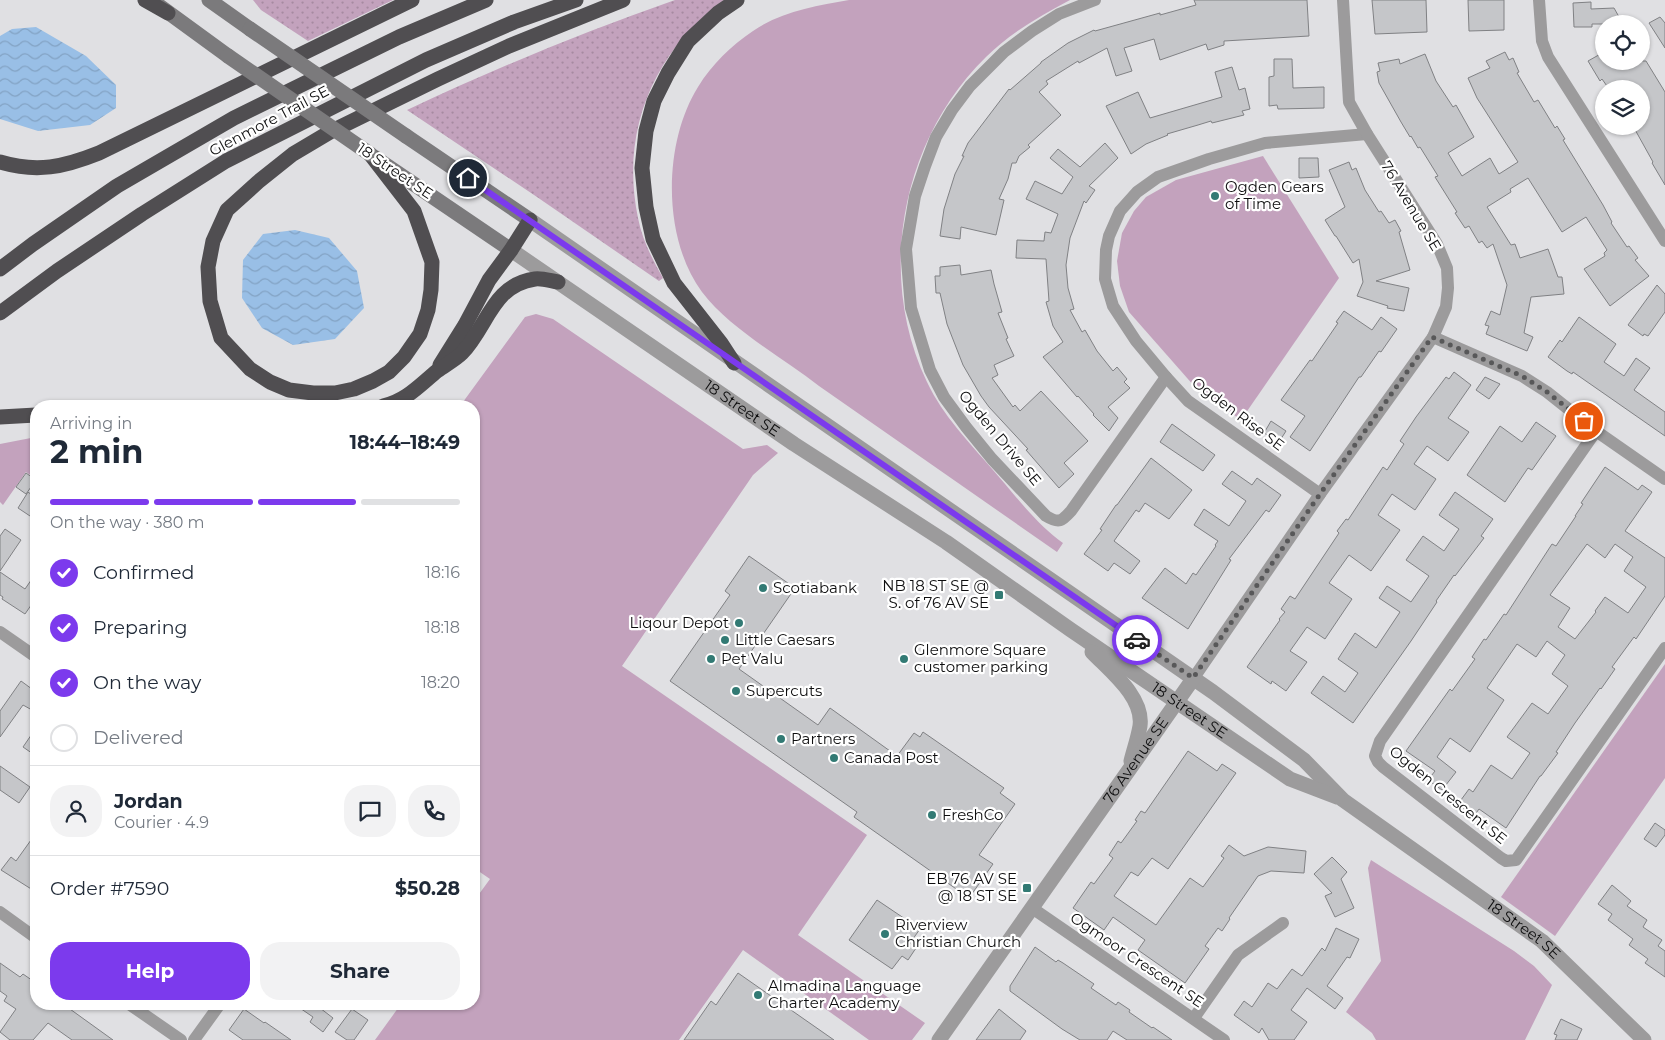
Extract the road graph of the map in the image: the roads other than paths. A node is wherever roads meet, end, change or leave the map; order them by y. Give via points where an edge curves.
1 (145, 0) edge
2 (150, 0) edge
3 (209, 0) edge
4 (412, 0) edge
5 (486, 0) edge
6 (576, 0) edge
7 (623, 0) edge
8 (737, 0) edge
9 (1095, 0) edge
10 (1343, 0) edge
11 (1539, 0) edge
12 (168, 13) junction
13 (1367, 134) junction
14 (370, 154) junction
15 (0, 162) edge
16 (530, 220) junction
17 (1665, 241) edge
18 (511, 250) junction
19 (0, 268) edge
20 (558, 282) junction
21 (0, 313) edge
22 (1432, 337) junction
23 (734, 363) junction
24 (436, 373) junction
25 (1166, 377) junction
26 (400, 400) edge
27 (30, 415) edge
28 (0, 417) edge
29 (1596, 431) junction
30 (1665, 479) edge
31 (1320, 494) junction
32 (1071, 630) junction
33 (0, 632) edge
34 (1665, 648) edge
35 (30, 653) edge
36 (1193, 678) junction
37 (1177, 702) junction
38 (1128, 772) junction
39 (1343, 800) junction
40 (1032, 908) junction
41 (0, 912) edge
42 (1283, 923) dead end
43 (30, 934) edge
44 (138, 1010) edge
45 (216, 1010) edge
46 (1194, 1018) junction
47 (181, 1040) edge
48 (194, 1040) edge
49 (939, 1040) edge
50 (1224, 1040) edge
51 (1644, 1040) edge

1 - 12 highway
2 - 12 main road, 18 Street SE
3 - 16 main road, 18 Street SE, bridge
4 - 15 highway via 99,154 53,168 26,168
5 - 19 highway, Glenmore Trail SE via 399,37 234,118 117,186
6 - 21 highway, Glenmore Trail SE via 514,22 426,60 226,161 126,224
7 - 14 highway via 509,46 330,132 293,154 227,210 213,242 208,266 210,301 221,338 250,369 289,390 335,393 373,381 404,358 420,334 428,310 432,262 414,211
8 - 23 highway via 688,41 668,73 654,101 642,168 652,238 674,283
9 - 25 street, Ogden Drive SE via 1059,14 1004,52 970,86 952,110 936,137 914,196 906,249 911,308 930,370 944,397 992,459 1053,521 1064,519 1071,511
10 - 13 street, 76 Avenue SE via 1349,102
11 - 17 street via 1542,41 1548,57
12 - 14 main road, 18 Street SE, bridge
13 - 22 street, 76 Avenue SE via 1437,244 1447,268 1446,307
13 - 25 street, Ogden Rise SE via 1265,143 1158,177 1128,201 1114,223 1107,243 1104,264 1107,286 1113,306 1136,341
14 - 18 main road, 18 Street SE
16 - 18 highway
16 - 23 street, 18 Street SE
18 - 20 street, 18 Street SE
18 - 24 highway via 489,280
20 - 24 highway via 537,278 509,288 462,352
20 - 32 street, 18 Street SE via 794,444 946,542
22 - 29 street via 1522,376
22 - 31 street, 76 Avenue SE
23 - 36 street, 18 Street SE
24 - 26 highway
25 - 31 street, Ogden Rise SE via 1188,401
27 - 28 highway
29 - 30 street
29 - 34 street, Ogden Crescent SE via 1380,741 1375,756 1383,767 1501,858 1516,860
31 - 36 street, 76 Avenue SE
32 - 37 street, 18 Street SE
32 - 38 street via 1124,685 1139,708 1140,725
33 - 35 street
36 - 37 street, 76 Avenue SE
36 - 39 street, 18 Street SE via 1304,760
37 - 38 street, 76 Avenue SE
37 - 39 street, 18 Street SE via 1290,779
38 - 40 street, 76 Avenue SE
39 - 51 street, 18 Street SE via 1542,941
40 - 46 street, Ogmoor Crescent SE
40 - 49 street, 76 Avenue SE
41 - 43 street
42 - 46 street via 1238,955
44 - 47 street
45 - 48 street
46 - 50 street, Ogmoor Crescent SE

